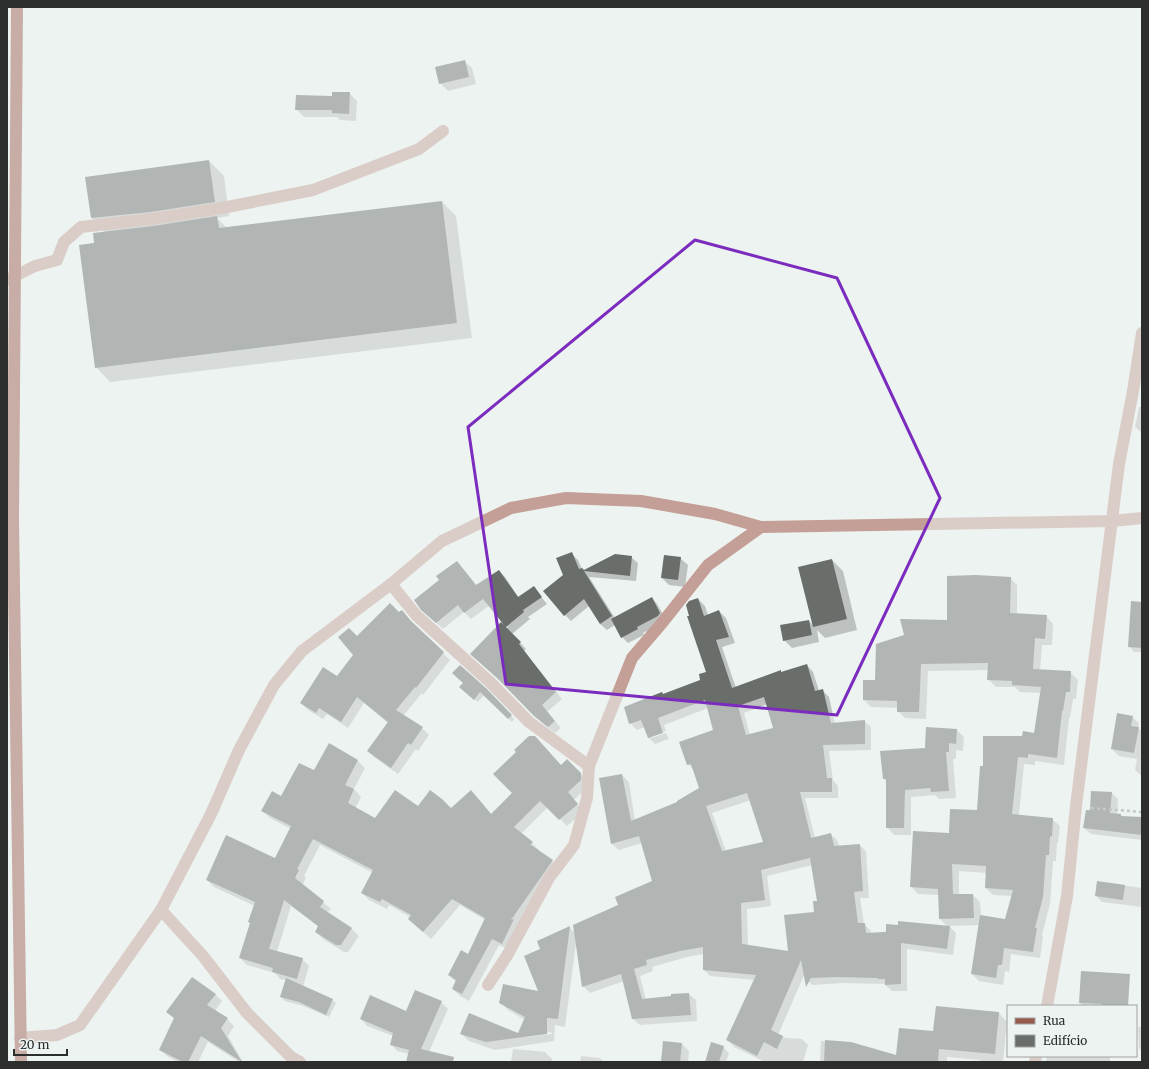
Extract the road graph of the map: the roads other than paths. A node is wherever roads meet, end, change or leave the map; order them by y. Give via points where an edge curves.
1 (17, 7) edge
2 (443, 131) dead end
3 (11, 279) edge
4 (1142, 333) edge
5 (1142, 518) edge
6 (1112, 521) junction
7 (762, 527) junction
8 (391, 584) junction
9 (588, 766) junction
10 (161, 910) junction
11 (488, 985) dead end
12 (1047, 1005) edge
13 (20, 1038) junction
14 (21, 1062) edge
15 (300, 1062) edge

1 - 3 main road
2 - 3 street via 418,149 314,190 222,208 81,227 64,242 57,260 35,266
3 - 13 main road
4 - 6 street via 1119,464
5 - 6 street
6 - 7 street
6 - 12 street via 1067,896
7 - 8 street via 715,514 641,501 566,498 511,508 442,541
7 - 9 street via 708,565 632,658
8 - 9 street via 416,615 492,684 529,722
8 - 10 street via 302,651 274,685 239,750 211,814
9 - 11 street via 587,798 574,845 549,878 508,954
10 - 13 street via 80,1025 57,1035
10 - 15 street via 203,956 247,1013
13 - 14 main road

